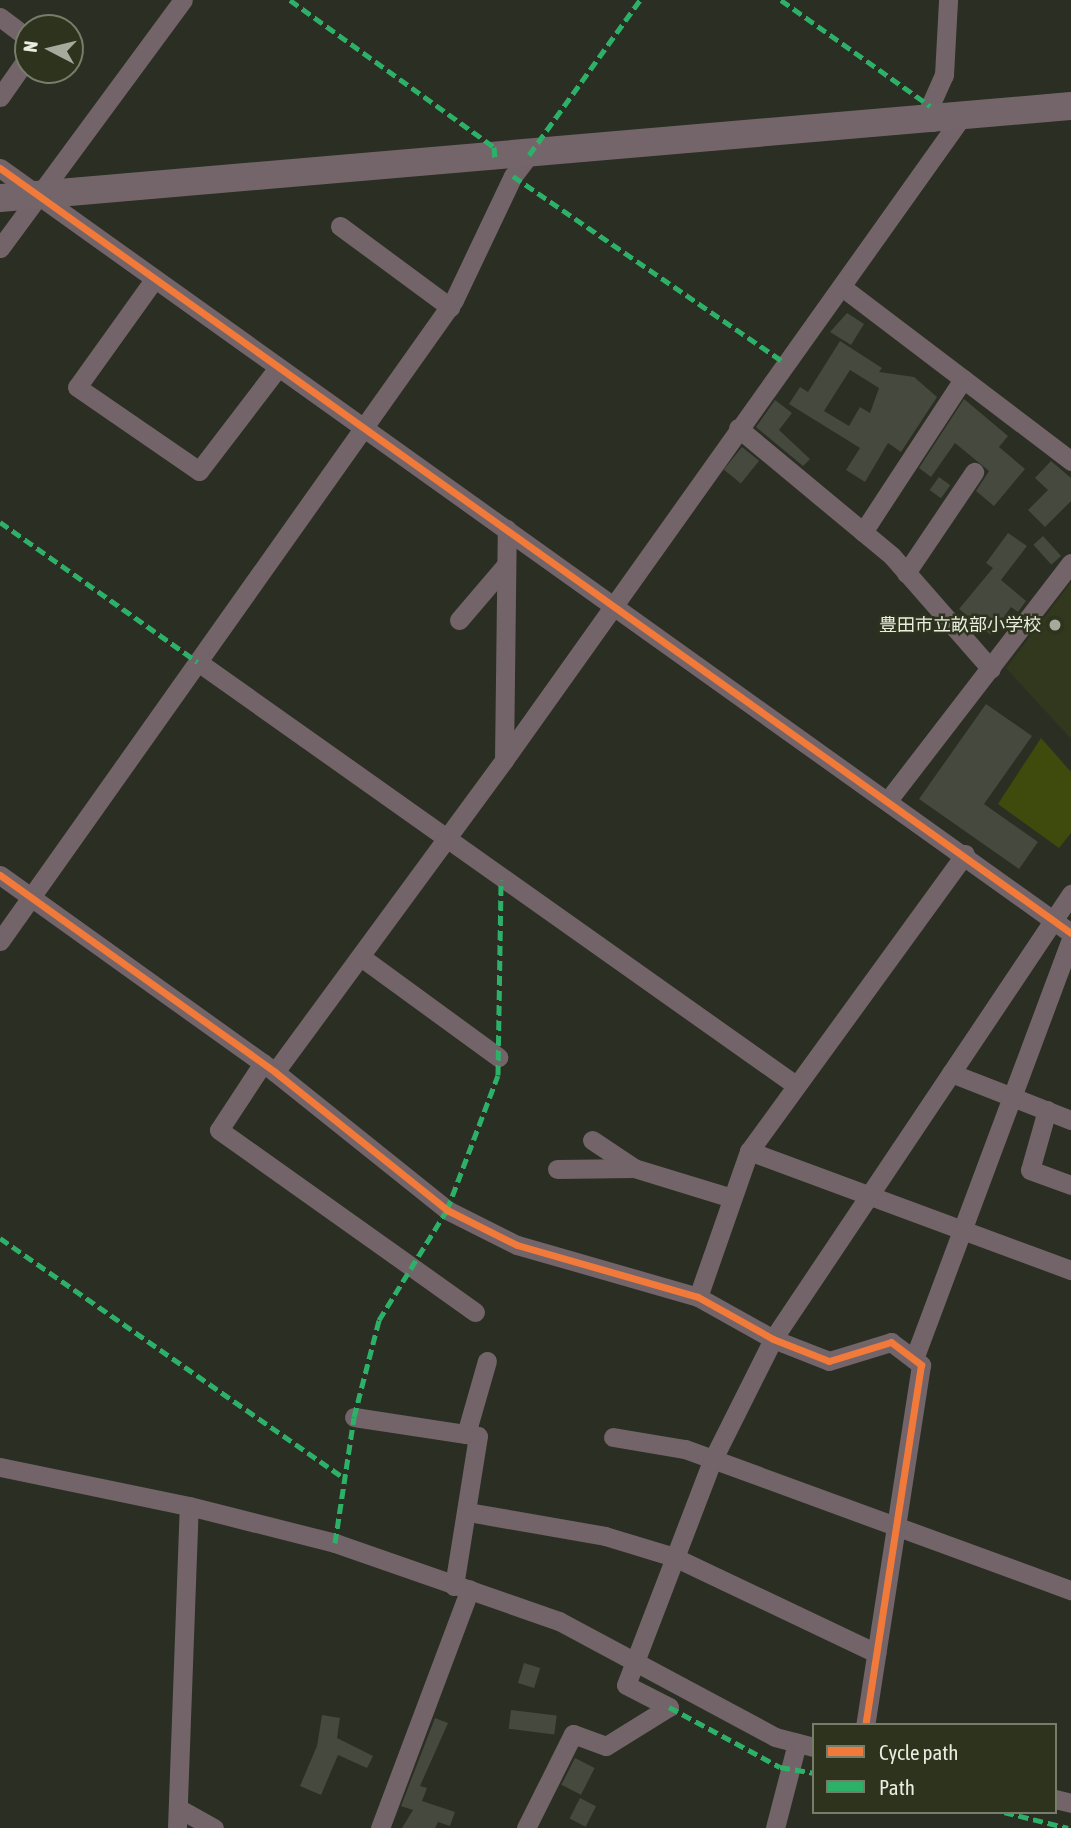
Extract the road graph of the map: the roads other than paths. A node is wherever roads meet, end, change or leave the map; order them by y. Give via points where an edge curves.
1 (183, 0) edge
2 (948, 0) edge
3 (14, 77) edge
4 (0, 97) edge
5 (1071, 106) edge
6 (961, 118) junction
7 (933, 122) junction
8 (529, 155) junction
9 (0, 168) edge
10 (36, 197) junction
11 (0, 198) edge
12 (340, 226) dead end
13 (0, 248) edge
14 (153, 281) junction
15 (842, 287) junction
16 (450, 307) junction
17 (277, 369) junction
18 (963, 379) junction
19 (738, 428) junction
20 (361, 429) junction
21 (1071, 461) edge
22 (974, 472) dead end
23 (506, 529) junction
24 (863, 532) junction
25 (1071, 563) edge
26 (506, 565) junction
27 (906, 573) junction
28 (614, 603) junction
29 (459, 620) dead end
30 (198, 662) junction
31 (990, 669) junction
32 (504, 760) junction
33 (889, 799) junction
34 (446, 843) junction
35 (965, 854) junction
36 (0, 875) edge
37 (1071, 894) edge
38 (32, 898) junction
39 (1053, 920) junction
40 (1071, 933) edge
41 (1071, 939) edge
42 (0, 941) edge
43 (361, 957) junction
44 (498, 1057) dead end
45 (269, 1068) junction
46 (950, 1073) junction
47 (794, 1084) junction
48 (1010, 1096) junction
49 (1047, 1110) junction
50 (1071, 1120) edge
51 (592, 1140) dead end
52 (749, 1151) junction
53 (556, 1168) dead end
54 (634, 1168) junction
55 (1071, 1185) edge
56 (870, 1194) junction
57 (732, 1198) junction
58 (964, 1230) junction
59 (1071, 1270) edge
60 (698, 1297) junction
61 (475, 1312) dead end
62 (774, 1339) junction
63 (914, 1359) junction
64 (487, 1361) dead end
65 (354, 1417) dead end
66 (466, 1434) junction
67 (613, 1437) dead end
68 (712, 1461) junction
69 (0, 1467) edge
70 (189, 1506) junction
71 (468, 1512) junction
72 (895, 1523) junction
73 (674, 1557) junction
74 (462, 1588) junction
75 (1071, 1590) edge
76 (876, 1653) junction
77 (633, 1660) junction
78 (865, 1723) edge
79 (806, 1745) edge
80 (178, 1808) junction
81 (177, 1828) edge
82 (214, 1828) edge
83 (380, 1828) edge
84 (526, 1828) edge
85 (775, 1828) edge

1 - 10 street
2 - 7 street via 944,75 930,106
3 - 4 street
5 - 6 street
6 - 7 street
6 - 15 street
7 - 8 street
8 - 10 street
8 - 16 street via 513,176
9 - 10 street
10 - 11 street
10 - 13 street
10 - 14 street
12 - 16 street
14 - 17 street
14 - 17 street via 77,387 199,471
15 - 18 street
15 - 19 street
16 - 20 street
17 - 20 street
18 - 21 street
18 - 24 street
19 - 24 street
19 - 28 street
20 - 23 street
20 - 30 street
22 - 27 street
23 - 26 street
23 - 28 street
24 - 27 street
25 - 31 street
26 - 29 street
26 - 32 street
27 - 31 street
28 - 32 street
28 - 33 street
30 - 34 street
30 - 38 street
31 - 33 street
32 - 34 street
33 - 35 street
34 - 43 street
34 - 47 street
35 - 39 street
35 - 47 street
36 - 38 street
37 - 39 street
38 - 42 street
38 - 45 street
39 - 40 street
39 - 46 street
41 - 48 street
43 - 44 street
43 - 45 street
45 - 60 street via 447,1210 517,1245
45 - 61 street via 219,1130
46 - 48 street
46 - 56 street
47 - 52 street
48 - 49 street
48 - 58 street
49 - 50 street
49 - 55 street via 1030,1170
51 - 54 street
52 - 56 street
52 - 57 street
53 - 54 street
54 - 57 street
56 - 58 street
56 - 62 street
57 - 60 street
58 - 59 street
58 - 63 street
60 - 62 street
62 - 63 street via 829,1361 891,1342
62 - 68 street
63 - 72 street via 921,1365
64 - 66 street
65 - 66 street
66 - 71 street via 478,1436
67 - 68 street via 685,1449
68 - 72 street
68 - 73 street
69 - 70 street
70 - 74 street via 335,1543
70 - 80 street
71 - 73 street via 605,1536
71 - 74 street
72 - 75 street
72 - 76 street
73 - 76 street
73 - 77 street
74 - 77 street via 559,1622
74 - 83 street
76 - 78 street
77 - 79 street via 775,1737
77 - 84 street via 626,1685 669,1707 606,1746 573,1734
79 - 85 street
80 - 81 street
80 - 82 street

